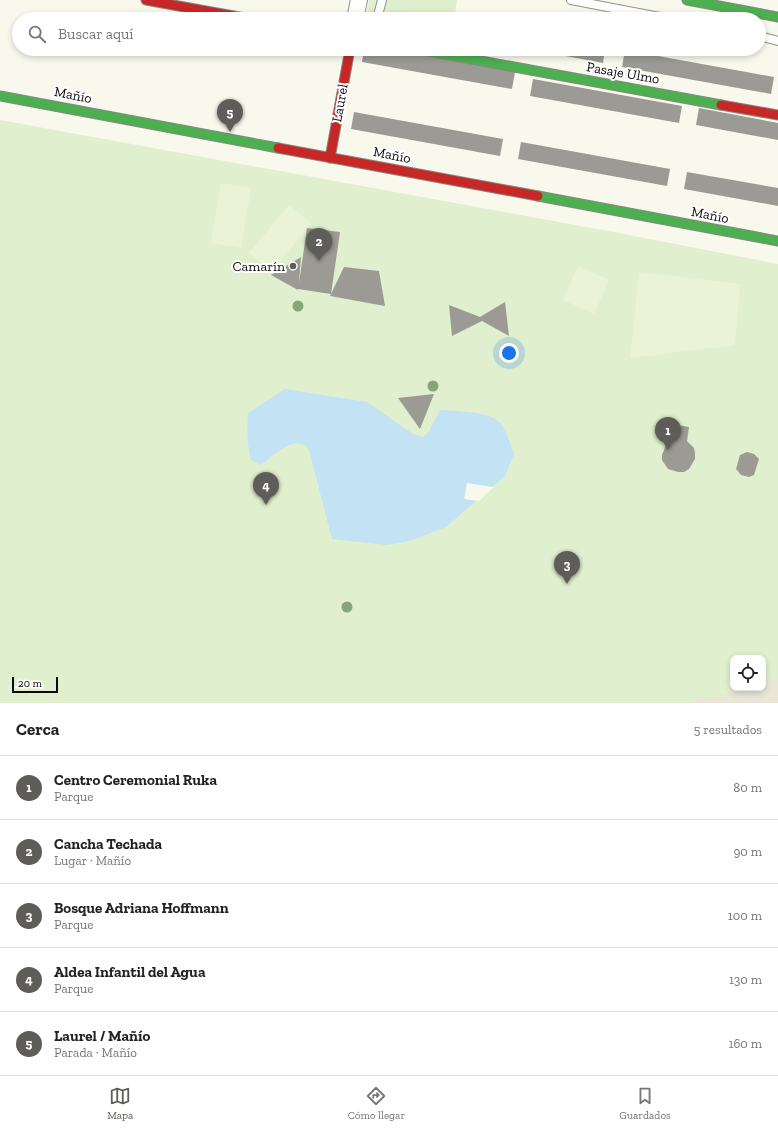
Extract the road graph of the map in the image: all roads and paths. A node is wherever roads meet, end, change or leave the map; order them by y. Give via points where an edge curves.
1 (146, 0) edge
2 (359, 0) edge
3 (382, 0) edge
4 (571, 0) edge
5 (687, 0) edge
6 (212, 12) edge
7 (356, 12) edge
8 (379, 12) edge
9 (634, 12) edge
10 (751, 12) edge
11 (766, 15) edge
12 (778, 17) edge
13 (766, 38) edge
14 (778, 41) edge
15 (349, 56) edge
16 (454, 56) edge
17 (0, 96) edge
18 (778, 115) edge
19 (330, 158) junction
20 (778, 242) edge

1 - 6 street
2 - 7 street
3 - 8 lane
4 - 9 lane
5 - 10 street
11 - 12 street
13 - 14 lane
15 - 19 street, Laurel
16 - 18 street, Pasaje Ulmo
17 - 19 street, Mañío
19 - 20 street, Mañío

